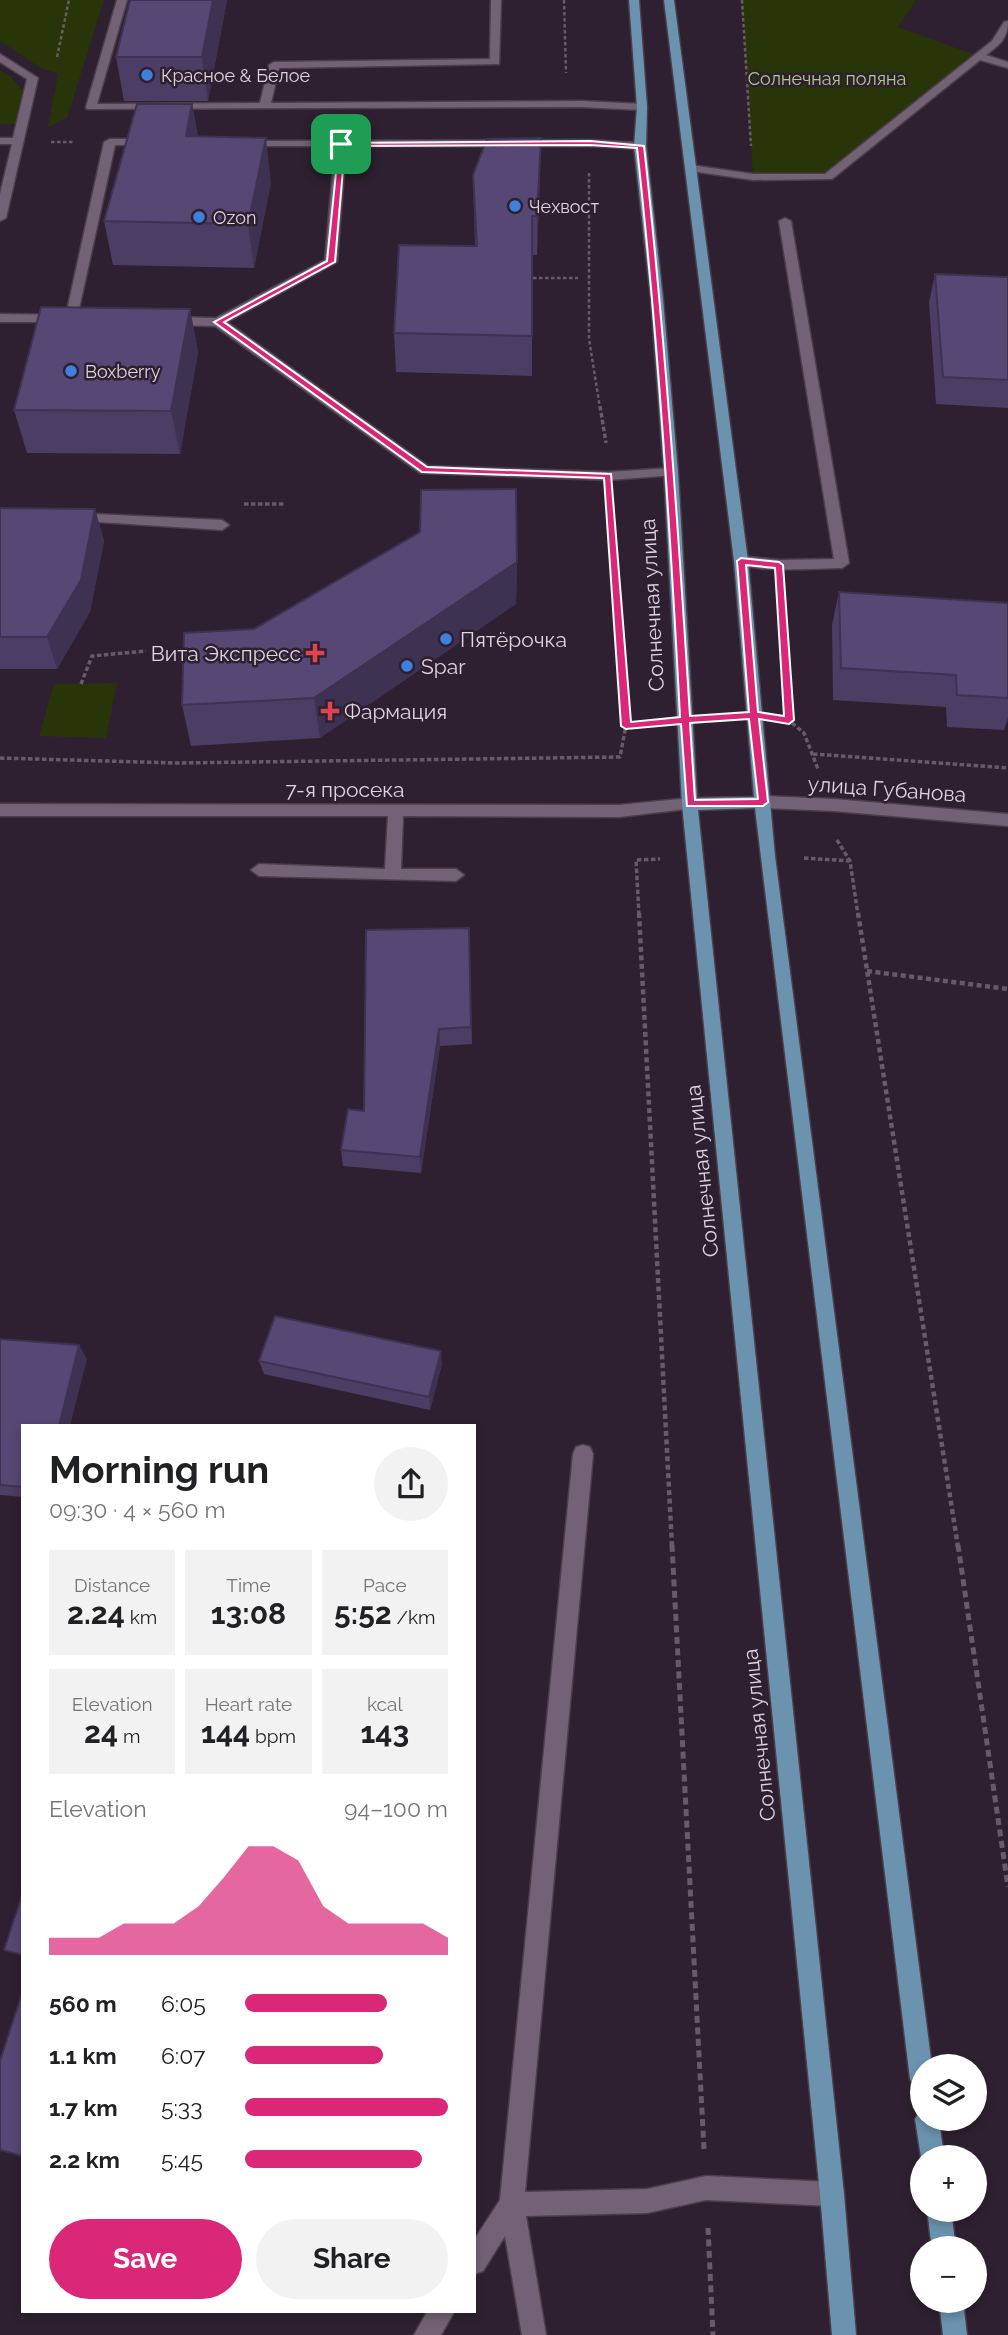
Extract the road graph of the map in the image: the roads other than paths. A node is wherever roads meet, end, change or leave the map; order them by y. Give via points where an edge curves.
1 (122, 0) edge
2 (496, 0) edge
3 (634, 0) edge
4 (669, 0) edge
5 (1008, 24) edge
6 (978, 56) junction
7 (0, 57) edge
8 (1008, 65) edge
9 (265, 107) junction
10 (642, 107) junction
11 (0, 141) edge
12 (19, 141) junction
13 (164, 142) edge
14 (232, 143) edge
15 (341, 144) junction
16 (640, 146) junction
17 (691, 168) junction
18 (0, 218) edge
19 (785, 221) dead end
20 (0, 318) edge
21 (151, 320) edge
22 (218, 322) junction
23 (671, 472) junction
24 (53, 516) edge
25 (222, 525) dead end
26 (741, 561) junction
27 (763, 802) junction
28 (690, 804) junction
29 (0, 810) edge
30 (396, 810) junction
31 (1008, 820) edge
32 (259, 870) dead end
33 (393, 875) junction
34 (456, 875) dead end
35 (583, 1454) dead end
36 (919, 2054) edge
37 (832, 2194) junction
38 (512, 2204) junction
39 (476, 2259) edge
40 (441, 2313) edge
41 (952, 2313) edge
42 (426, 2335) edge
43 (534, 2335) edge
44 (844, 2335) edge
45 (955, 2335) edge

1 - 9 street via 91,107
2 - 9 street via 495,62 274,65
3 - 10 main road, Солнечная улица
4 - 17 main road
5 - 6 street via 996,43
6 - 8 street
6 - 17 street via 828,177 753,177
7 - 12 street via 33,78
9 - 10 street
10 - 16 main road, Солнечная улица
11 - 12 street
12 - 18 street
13 - 20 street via 110,142 77,318
14 - 15 street
15 - 16 street
15 - 22 street via 331,262
16 - 23 main road, Солнечная улица
17 - 26 main road
19 - 26 street via 842,563
21 - 22 street
22 - 23 street via 425,470 608,476
23 - 28 main road, Солнечная улица
24 - 25 street
26 - 27 main road
27 - 28 main road
27 - 31 street, улица Губанова
27 - 36 main road
28 - 30 street, 7-я просека via 619,811
28 - 37 main road, Солнечная улица
29 - 30 street, 7-я просека
30 - 33 street
32 - 33 street
33 - 34 street
35 - 38 street
37 - 38 street via 706,2188 647,2201
37 - 44 main road, Солнечная улица
38 - 39 street
38 - 43 street
40 - 42 street
41 - 45 main road

